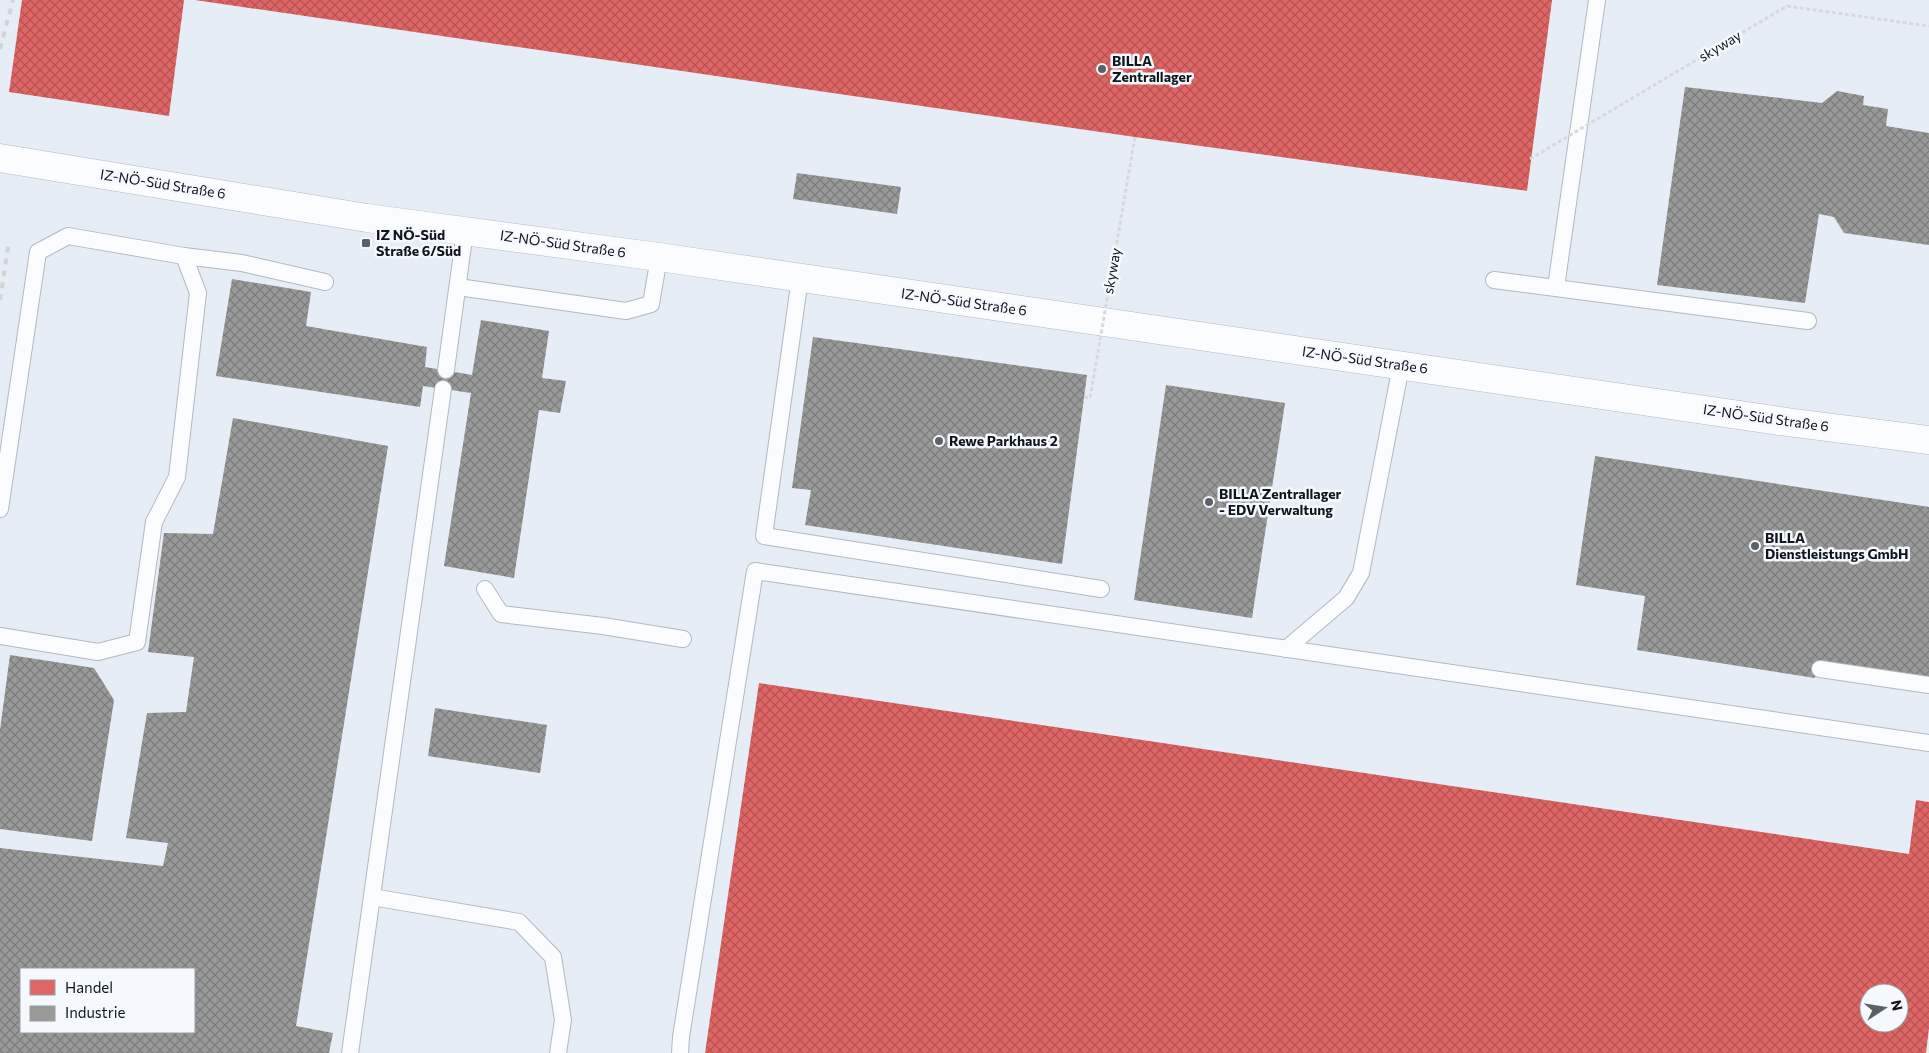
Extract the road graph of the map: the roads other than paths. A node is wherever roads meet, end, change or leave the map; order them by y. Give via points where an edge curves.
1 (1597, 0) edge
2 (0, 158) edge
3 (465, 231) junction
4 (184, 256) junction
5 (659, 257) junction
6 (800, 278) junction
7 (1494, 280) dead end
8 (325, 282) dead end
9 (458, 287) junction
10 (1556, 287) junction
11 (1808, 320) dead end
12 (1401, 366) junction
13 (446, 370) dead end
14 (443, 389) dead end
15 (1929, 440) edge
16 (0, 509) edge
17 (1101, 588) dead end
18 (485, 589) dead end
19 (0, 636) edge
20 (683, 639) dead end
21 (1286, 649) junction
22 (1820, 669) dead end
23 (1929, 685) edge
24 (1929, 743) edge
25 (372, 897) junction
26 (350, 1053) edge
27 (558, 1053) edge
28 (680, 1053) edge

1 - 10 lane
2 - 3 street, IZ-NÖ-Süd Straße 6
3 - 5 street, IZ-NÖ-Süd Straße 6
3 - 9 lane
4 - 8 lane via 242,263
4 - 16 lane via 68,236 38,252
4 - 19 lane via 198,293 177,477 154,522 137,642 98,652
5 - 6 street, IZ-NÖ-Süd Straße 6
5 - 9 lane via 651,304 626,311
6 - 12 street, IZ-NÖ-Süd Straße 6
6 - 17 lane via 764,536
7 - 10 lane
9 - 13 lane
10 - 11 lane
12 - 15 street, IZ-NÖ-Süd Straße 6
12 - 21 lane via 1362,572 1346,598
14 - 25 lane
18 - 20 lane via 501,614
21 - 24 lane
21 - 28 lane via 754,571
22 - 23 lane
25 - 26 lane
25 - 27 lane via 519,922 553,957 563,1020

